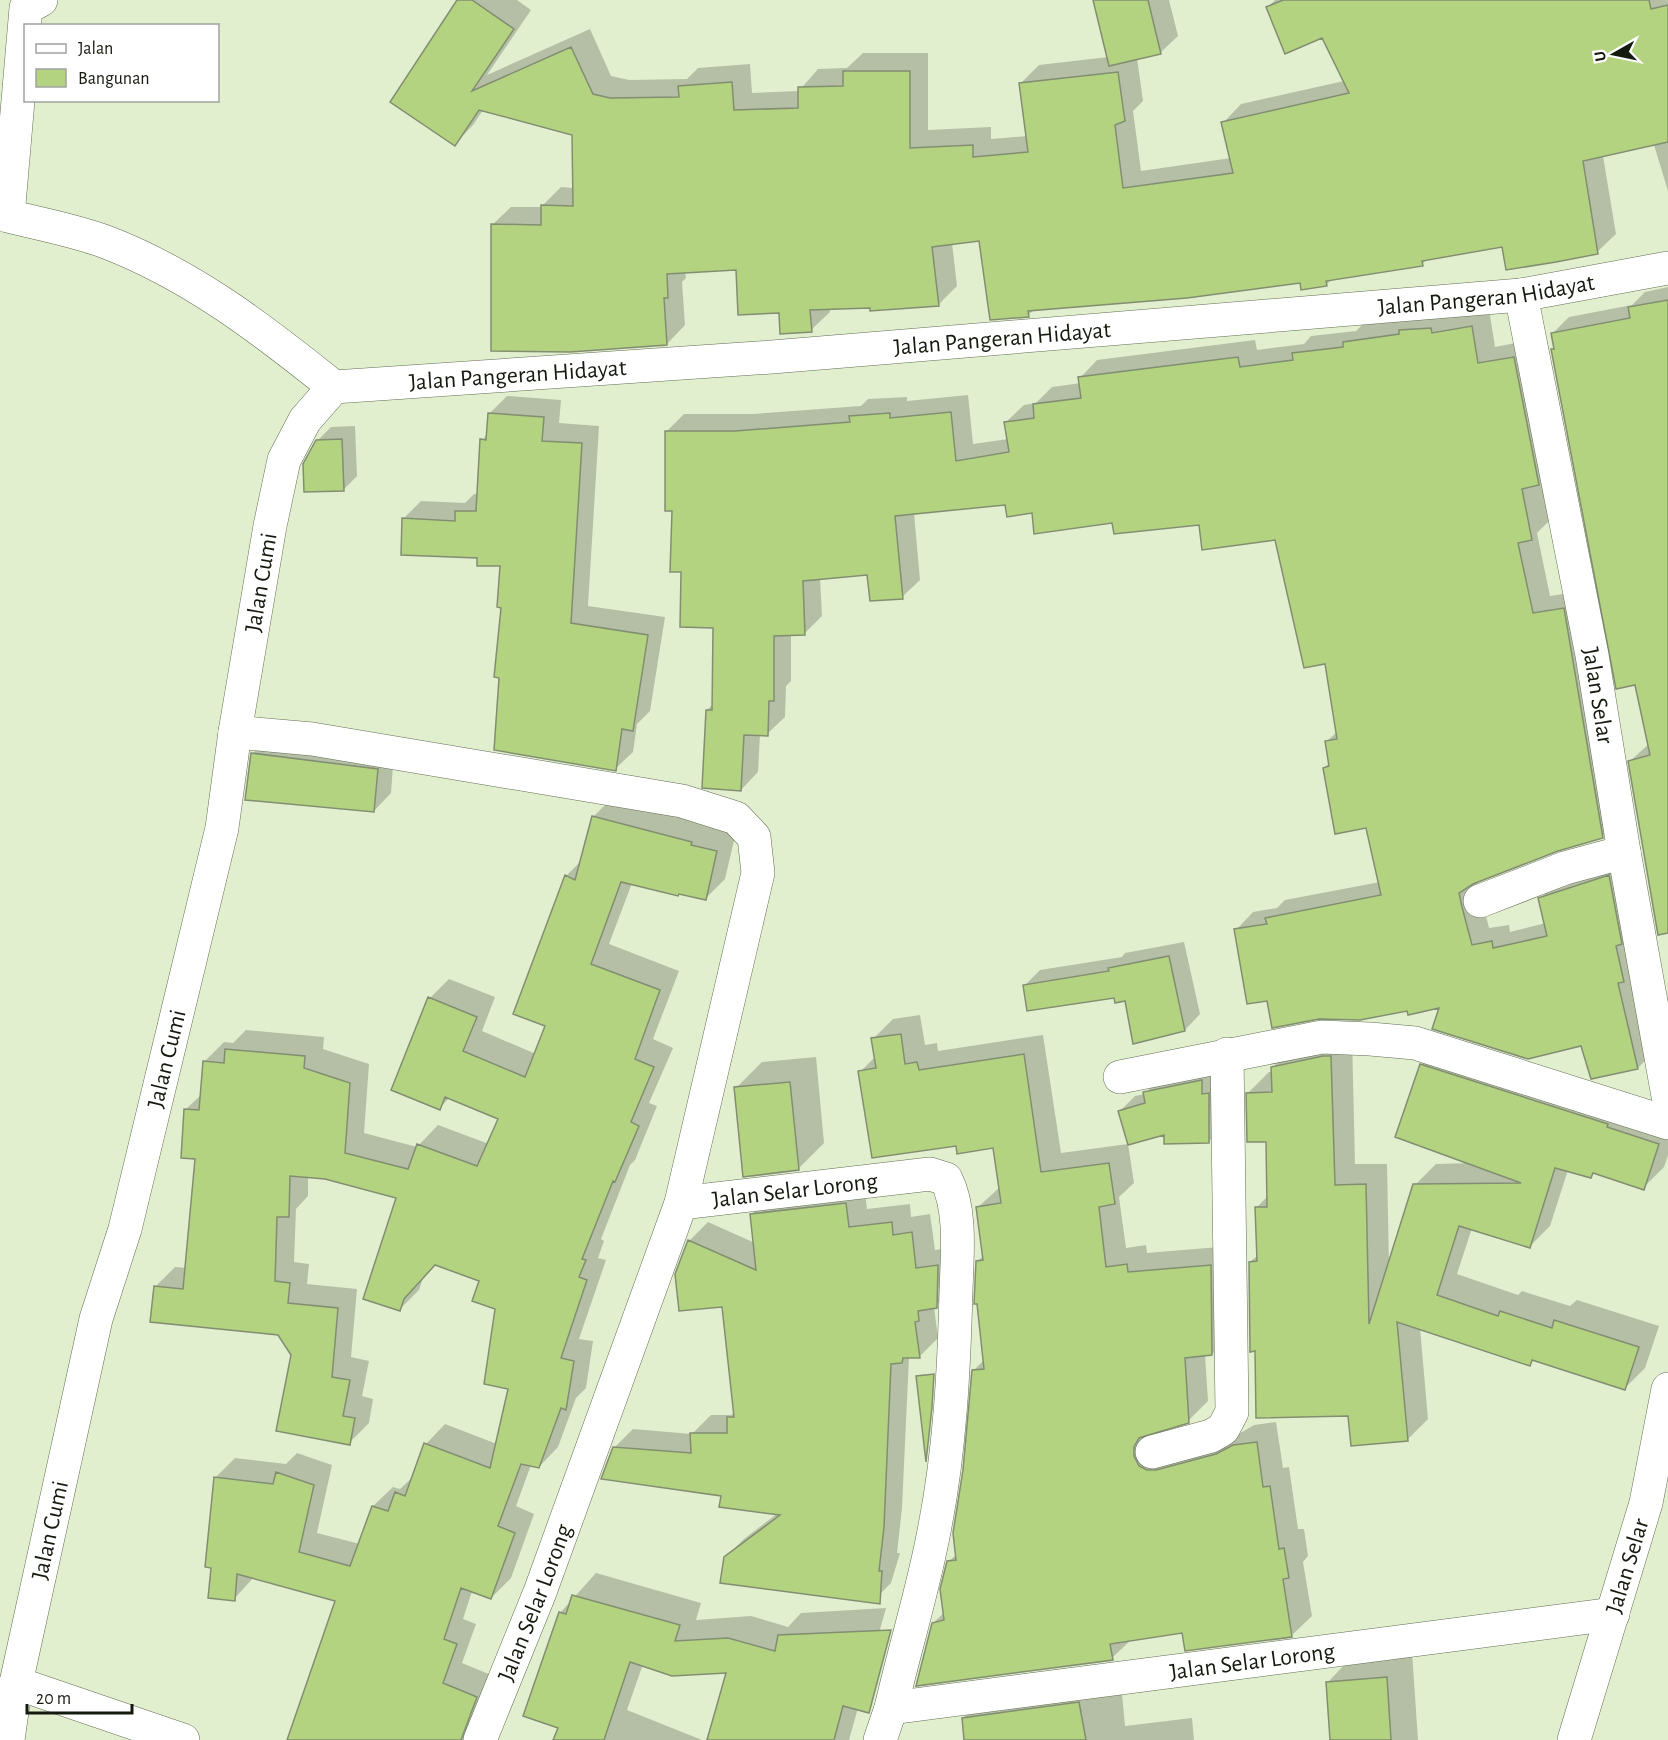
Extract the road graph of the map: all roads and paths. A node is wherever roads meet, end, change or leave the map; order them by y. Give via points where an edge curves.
1 (41, 0) edge
2 (25, 24) edge
3 (24, 32) edge
4 (1668, 268) edge
5 (1521, 295) junction
6 (334, 387) junction
7 (235, 732) junction
8 (1624, 852) junction
9 (1480, 901) dead end
10 (1227, 1054) junction
11 (1120, 1077) dead end
12 (1668, 1096) edge
13 (1668, 1123) edge
14 (681, 1203) junction
15 (1668, 1389) edge
16 (1152, 1452) dead end
17 (1657, 1507) edge
18 (1613, 1614) junction
19 (16, 1683) junction
20 (891, 1707) junction
21 (8, 1740) edge
22 (183, 1740) edge
23 (480, 1740) edge
24 (880, 1740) edge
25 (1574, 1740) edge

1 - 2 street via 26,9
3 - 6 street via 8,216 105,242 164,268 248,319
4 - 5 street, Jalan Pangeran Hidayat
5 - 6 street, Jalan Pangeran Hidayat via 784,356
5 - 8 street, Jalan Selar via 1592,656
6 - 7 street, Jalan Cumi via 305,420 284,460
7 - 14 street via 312,740 682,801 736,818 754,837 758,873
7 - 19 street, Jalan Cumi via 222,828 125,1229 96,1319
8 - 9 street via 1565,868
8 - 12 street, Jalan Selar
10 - 11 street
10 - 13 street via 1322,1037 1415,1043
10 - 16 street via 1232,1413 1223,1429 1211,1436
14 - 20 street, Jalan Selar Lorong via 930,1174 946,1179 953,1192 957,1253 948,1439 935,1527
14 - 23 street, Jalan Selar Lorong via 540,1592
15 - 17 street, Jalan Selar
17 - 18 street, Jalan Selar
18 - 20 street, Jalan Selar Lorong
18 - 25 street, Jalan Selar
19 - 21 street, Jalan Cumi
19 - 22 street
20 - 24 street, Jalan Selar Lorong

